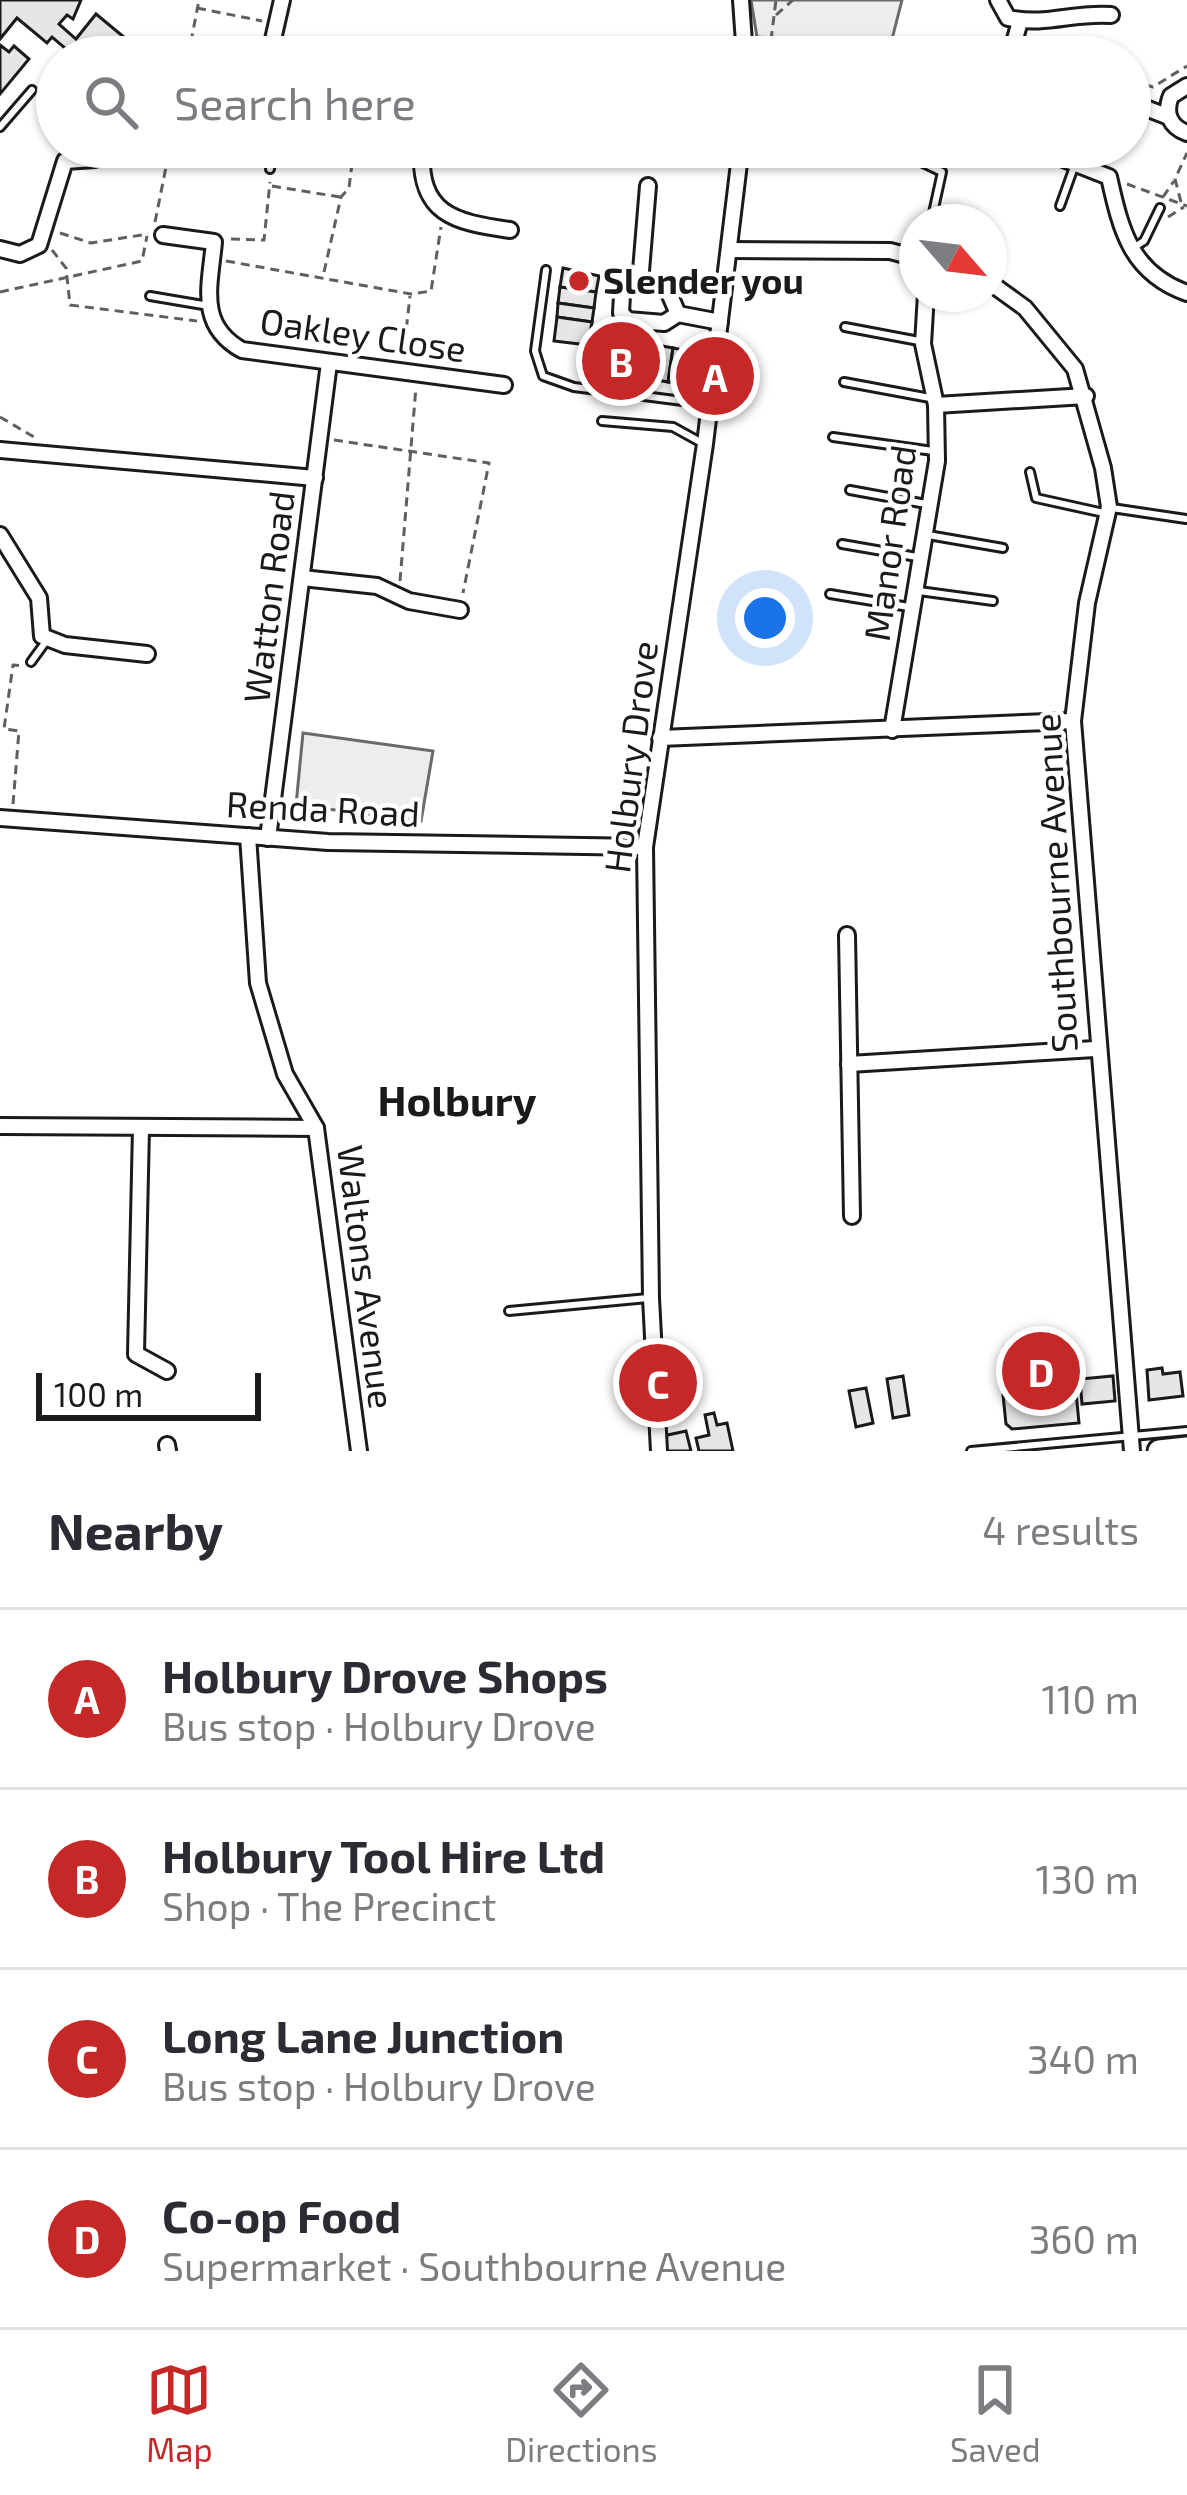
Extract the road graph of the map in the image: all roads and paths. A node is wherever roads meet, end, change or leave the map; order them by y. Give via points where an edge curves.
1 (199, 0) edge
2 (282, 0) edge
3 (741, 0) edge
4 (776, 0) edge
5 (793, 0) edge
6 (998, 0) edge
7 (197, 8) junction
8 (1111, 15) dead end
9 (774, 17) junction
10 (1021, 21) junction
11 (275, 23) junction
12 (192, 36) edge
13 (272, 36) edge
14 (744, 36) edge
15 (773, 36) edge
16 (1016, 36) edge
17 (1187, 66) edge
18 (1151, 86) edge
19 (1187, 86) edge
20 (32, 90) dead end
21 (1171, 97) junction
22 (1151, 100) edge
23 (1151, 110) edge
24 (1169, 117) junction
25 (0, 127) edge
26 (1187, 133) edge
27 (1187, 153) edge
28 (62, 168) edge
29 (166, 168) edge
30 (351, 168) edge
31 (423, 168) edge
32 (739, 168) edge
33 (934, 168) edge
34 (1074, 168) edge
35 (1088, 168) edge
36 (270, 169) edge
37 (1109, 177) junction
38 (1175, 179) junction
39 (270, 186) junction
40 (648, 186) dead end
41 (341, 197) junction
42 (1162, 197) junction
43 (935, 204) edge
44 (1185, 205) edge
45 (1060, 206) dead end
46 (1160, 208) dead end
47 (443, 213) junction
48 (1155, 219) junction
49 (509, 230) dead end
50 (154, 235) junction
51 (44, 238) junction
52 (0, 249) edge
53 (729, 250) junction
54 (1130, 250) junction
55 (213, 251) junction
56 (899, 253) edge
57 (546, 269) dead end
58 (323, 275) junction
59 (68, 278) junction
60 (640, 284) junction
61 (0, 292) edge
62 (1187, 293) edge
63 (410, 294) junction
64 (150, 296) dead end
65 (1007, 297) edge
66 (208, 307) junction
67 (924, 312) edge
68 (678, 314) junction
69 (720, 322) junction
70 (212, 323) junction
71 (845, 327) dead end
72 (922, 342) junction
73 (329, 363) junction
74 (409, 373) junction
75 (844, 382) dead end
76 (504, 385) dead end
77 (1086, 396) junction
78 (935, 402) junction
79 (710, 404) junction
80 (0, 417) edge
81 (602, 422) dead end
82 (833, 437) dead end
83 (320, 438) junction
84 (705, 444) junction
85 (410, 451) junction
86 (937, 451) junction
87 (1, 454) edge
88 (66, 457) junction
89 (1030, 472) dead end
90 (315, 478) junction
91 (850, 490) dead end
92 (930, 504) junction
93 (1108, 511) junction
94 (1186, 519) edge
95 (925, 534) junction
96 (0, 535) edge
97 (842, 544) dead end
98 (1003, 548) dead end
99 (921, 558) junction
100 (302, 578) junction
101 (916, 590) junction
102 (830, 594) dead end
103 (398, 596) junction
104 (993, 601) dead end
105 (913, 608) junction
106 (460, 610) joint
107 (47, 640) junction
108 (147, 654) dead end
109 (31, 662) joint
110 (1072, 721) junction
111 (892, 730) junction
112 (660, 738) junction
113 (6, 818) edge
114 (248, 836) junction
115 (268, 838) junction
116 (644, 848) junction
117 (847, 935) dead end
118 (1095, 1049) junction
119 (849, 1064) junction
120 (0, 1126) edge
121 (141, 1128) junction
122 (316, 1128) junction
123 (852, 1216) dead end
124 (651, 1298) junction
125 (508, 1311) dead end
126 (167, 1371) dead end
127 (1187, 1431) edge
128 (1131, 1444) edge
129 (1187, 1448) edge
130 (359, 1451) edge
131 (659, 1451) edge
132 (971, 1451) edge
133 (1159, 1451) edge

1 - 7 path
2 - 11 street
3 - 14 street
4 - 9 path
5 - 9 path
6 - 10 street via 1008,18
7 - 11 path
7 - 12 path
8 - 10 street
9 - 15 path
10 - 16 street
11 - 13 street
17 - 18 path
19 - 21 street
20 - 25 lane
21 - 22 street
21 - 24 street
23 - 24 street
24 - 26 street
27 - 38 path
28 - 51 street
29 - 50 path
30 - 41 path
31 - 47 street
32 - 53 street, Holbury Drove
33 - 43 lane via 942,172
34 - 45 lane
35 - 37 street
36 - 39 path
37 - 42 path
37 - 54 street
38 - 42 path
38 - 44 path
39 - 41 path
39 - 55 path via 264,240
40 - 60 street
41 - 58 path
42 - 44 path
44 - 48 path via 1178,215
46 - 48 lane
47 - 49 street
47 - 63 path via 431,291
48 - 54 lane
50 - 51 path via 91,243 65,233
50 - 55 street
50 - 59 path via 142,260
51 - 52 street via 30,252
51 - 59 path
53 - 56 street
53 - 69 street, Holbury Drove
54 - 62 street via 1166,285
55 - 58 path
55 - 66 street, Oakley Close
57 - 79 lane via 535,351 543,376
58 - 63 path
59 - 61 path
59 - 70 path via 70,305
60 - 68 street via 666,286
60 - 68 street via 622,295 620,313 628,320 664,323
63 - 74 path
64 - 66 lane
65 - 77 street, Southbourne Avenue via 1052,335
66 - 70 street, Oakley Close
67 - 72 street, Manor Road
68 - 69 street
69 - 79 street, Holbury Drove
70 - 73 street, Oakley Close via 242,350
71 - 72 lane
72 - 78 street, Manor Road
73 - 74 street, Oakley Close
73 - 83 street, Watton Road
74 - 76 street, Oakley Close
74 - 85 path
75 - 78 lane
77 - 78 street
77 - 93 street, Southbourne Avenue
78 - 86 street, Manor Road
79 - 84 street, Holbury Drove
80 - 88 path
81 - 84 lane via 673,427
82 - 86 lane
83 - 85 path
83 - 90 street, Watton Road
84 - 112 street, Holbury Drove
85 - 103 path
85 - 106 path via 489,463
86 - 92 street, Manor Road
87 - 88 street
88 - 90 street
89 - 93 lane via 1036,498
90 - 100 street, Watton Road
91 - 92 lane
92 - 95 street, Manor Road
93 - 94 lane
93 - 110 street, Southbourne Avenue
95 - 98 lane
95 - 99 street, Manor Road
96 - 107 street via 39,598
97 - 99 lane
99 - 101 street, Manor Road
100 - 103 street
100 - 115 street, Watton Road
101 - 104 lane
101 - 105 street, Manor Road
102 - 105 lane
103 - 106 street
105 - 111 street, Manor Road
107 - 108 street
107 - 109 lane
109 - 113 path via 13,664 4,729 19,730
110 - 111 street
110 - 118 street, Southbourne Avenue
111 - 112 street
112 - 116 street, Holbury Drove
113 - 114 street, Renda Road
114 - 115 street, Renda Road
114 - 122 street, Waltons Avenue via 258,982 285,1074
115 - 116 street, Renda Road
116 - 124 street, Holbury Drove
117 - 119 street
118 - 119 street
118 - 128 street, Southbourne Avenue
119 - 123 street
120 - 121 street
121 - 122 street
121 - 126 street via 136,1354
122 - 130 street, Waltons Avenue
124 - 125 lane
124 - 131 street, Holbury Drove
127 - 128 lane
128 - 132 lane
129 - 133 main road

